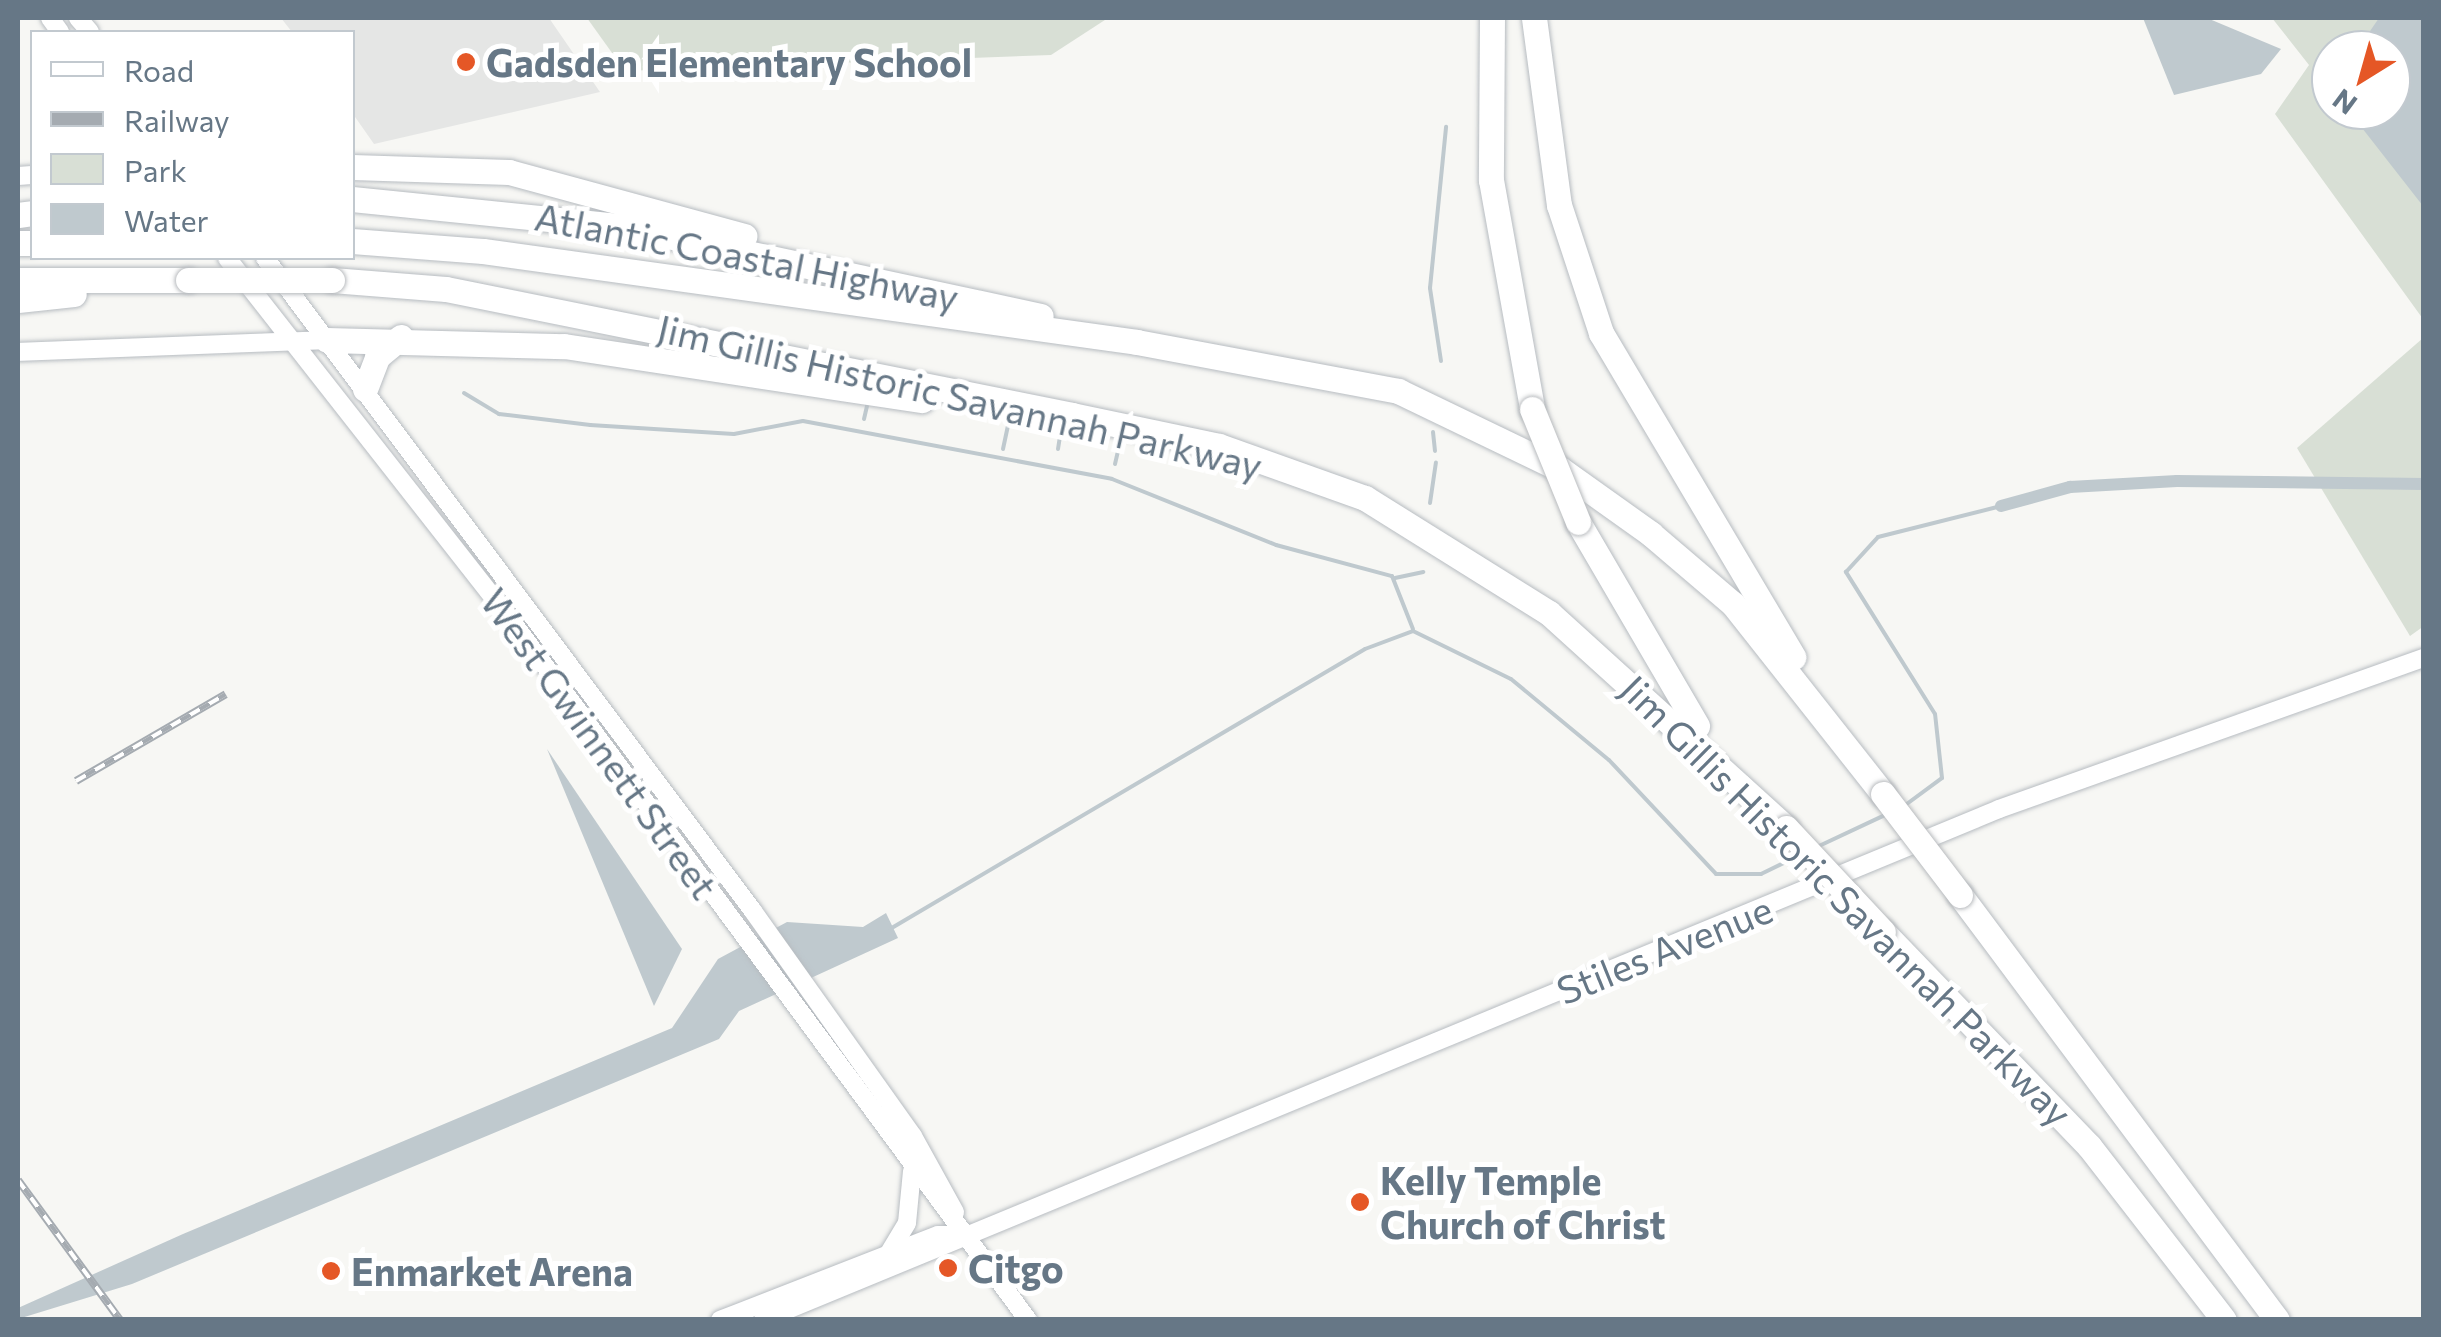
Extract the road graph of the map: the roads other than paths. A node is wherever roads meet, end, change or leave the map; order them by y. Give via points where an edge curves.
1 (1492, 18) edge
2 (1534, 18) edge
3 (355, 167) edge
4 (355, 200) edge
5 (355, 241) edge
6 (229, 260) edge
7 (266, 260) edge
8 (853, 273) junction
9 (18, 280) edge
10 (180, 280) junction
11 (18, 300) edge
12 (402, 338) junction
13 (290, 340) junction
14 (326, 340) junction
15 (1137, 342) junction
16 (18, 352) edge
17 (365, 389) junction
18 (1072, 415) junction
19 (2424, 658) edge
20 (1840, 733) junction
21 (1725, 767) junction
22 (912, 1171) junction
23 (966, 1234) junction
24 (889, 1253) junction
25 (720, 1320) edge
26 (763, 1320) edge
27 (1028, 1320) edge
28 (2224, 1320) edge
29 (2277, 1320) edge

1 - 21 highway, bridge via 1491,180 1532,409 1578,522 1633,630
2 - 20 highway via 1556,188 1600,334
3 - 8 highway via 454,168 564,183
4 - 8 highway, Atlantic Coastal Highway via 549,216
5 - 15 highway, Jim Gillis Historic Savannah Parkway via 484,250
6 - 13 main road, West Gwinnett Street
7 - 14 main road, West Gwinnett Street
8 - 15 highway, Atlantic Coastal Highway
9 - 10 highway, Jim Gillis Historic Savannah Parkway
10 - 11 highway
10 - 18 highway, Jim Gillis Historic Savannah Parkway, bridge via 332,280 504,299
12 - 14 highway
12 - 17 highway via 378,356
12 - 18 highway via 564,346 998,412
13 - 14 main road
13 - 16 main road
13 - 22 main road, West Gwinnett Street via 508,616
14 - 17 main road, West Gwinnett Street
15 - 20 highway, Jim Gillis Historic Savannah Parkway via 1398,392 1560,469 1733,604
17 - 23 main road, West Gwinnett Street via 753,912 930,1162
18 - 21 highway, Jim Gillis Historic Savannah Parkway via 1220,446 1364,498 1435,535 1588,643
19 - 23 main road, Stiles Avenue via 1999,810
20 - 29 highway, Jim Gillis Historic Savannah Parkway, bridge
21 - 28 highway, Jim Gillis Historic Savannah Parkway, bridge via 2089,1146
22 - 23 main road, West Gwinnett Street
22 - 24 main road via 910,1213
23 - 24 main road, Stiles Avenue
23 - 26 main road, Stiles Avenue
23 - 27 main road, West Gwinnett Street
24 - 25 main road, Stiles Avenue

